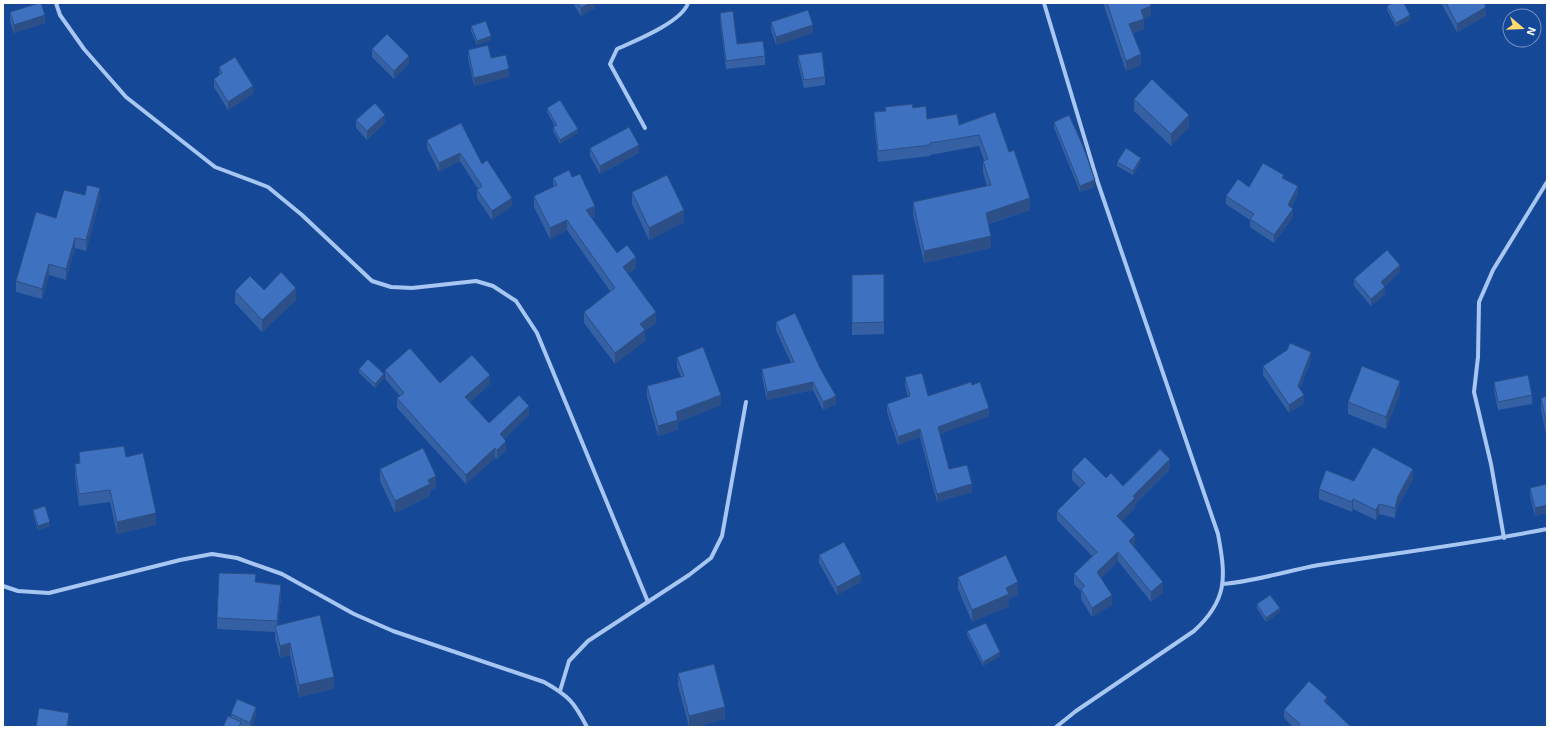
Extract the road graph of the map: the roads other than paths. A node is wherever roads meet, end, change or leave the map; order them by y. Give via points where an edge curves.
1 (56, 3) edge
2 (688, 3) edge
3 (1044, 3) edge
4 (645, 128) dead end
5 (1547, 182) edge
6 (746, 402) dead end
7 (1547, 529) edge
8 (1504, 538) junction
9 (1223, 584) junction
10 (3, 586) edge
11 (648, 602) junction
12 (560, 691) junction
13 (587, 727) edge
14 (1056, 727) edge

1 - 11 street via 60,15 84,49 126,97 215,167 268,187 302,215 372,281 391,287 412,288 476,281 493,286 516,302 537,333
2 - 4 street via 686,9 655,32 617,49 610,64
3 - 9 street via 1098,183 1218,534 1224,564
5 - 8 street via 1493,270 1479,302 1478,357 1474,392 1491,464
6 - 11 street via 722,536 711,558
7 - 8 street
8 - 9 street via 1317,566 1248,582
9 - 14 street via 1214,609 1194,631
10 - 12 street via 18,591 50,593 212,554 237,558 282,574 354,614 393,631 544,682
11 - 12 street via 588,641 569,660
12 - 13 street via 574,703

